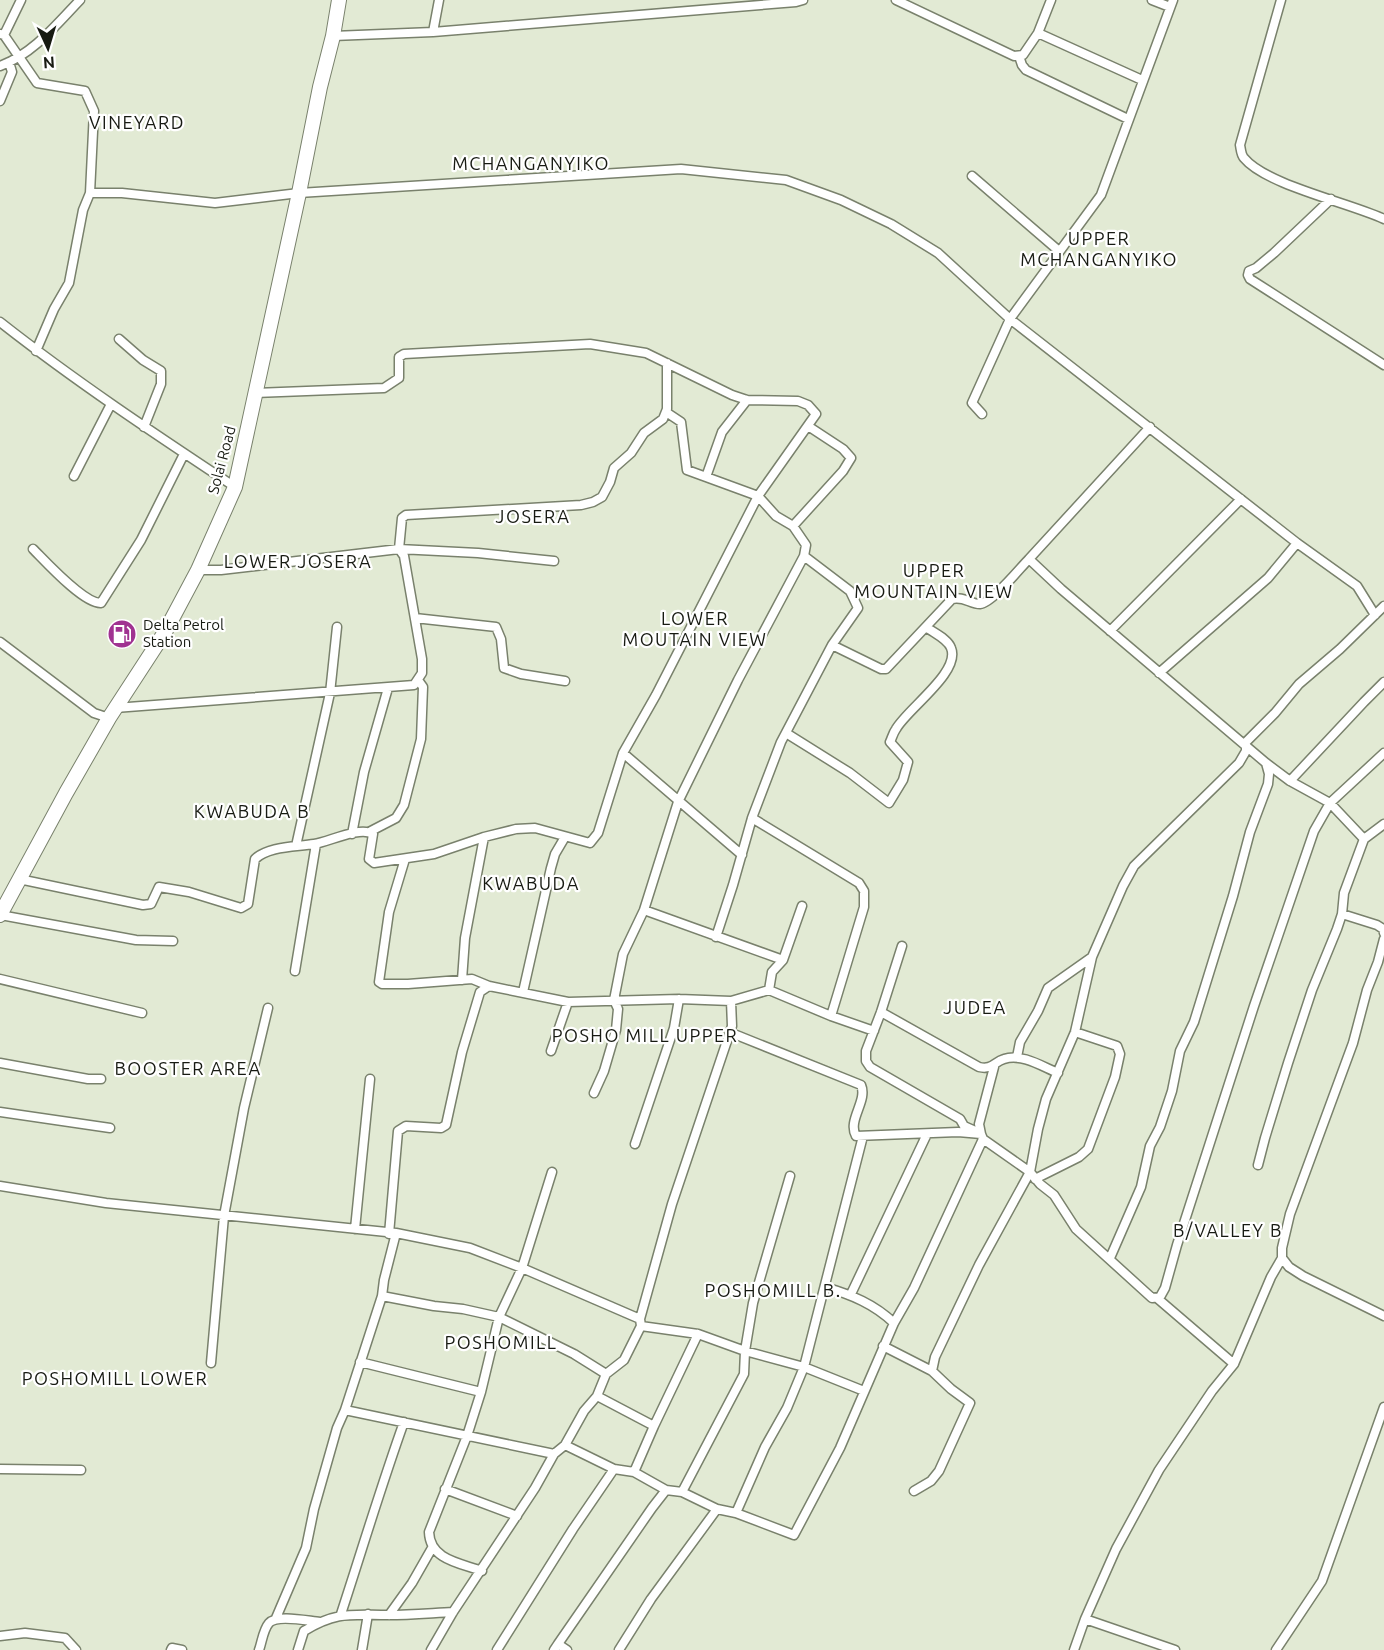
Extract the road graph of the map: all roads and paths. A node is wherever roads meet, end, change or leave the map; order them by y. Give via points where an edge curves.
1 (21, 0) edge
2 (80, 0) edge
3 (339, 0) edge
4 (439, 0) edge
5 (803, 0) edge
6 (896, 0) edge
7 (1052, 0) edge
8 (1152, 0) edge
9 (1281, 0) edge
10 (1172, 4) edge
11 (433, 32) junction
12 (1038, 33) junction
13 (2, 34) edge
14 (333, 36) junction
15 (1019, 56) junction
16 (14, 60) junction
17 (0, 66) edge
18 (1142, 80) junction
19 (0, 101) edge
20 (1128, 119) junction
21 (972, 176) dead end
22 (90, 193) junction
23 (299, 193) junction
24 (1331, 199) junction
25 (1384, 219) edge
26 (1059, 251) junction
27 (1010, 319) junction
28 (0, 322) edge
29 (119, 339) dead end
30 (36, 351) junction
31 (667, 363) junction
32 (1384, 365) edge
33 (255, 393) junction
34 (747, 400) junction
35 (111, 404) junction
36 (666, 412) junction
37 (982, 414) dead end
38 (808, 426) junction
39 (144, 427) junction
40 (1150, 427) junction
41 (184, 454) junction
42 (74, 476) dead end
43 (706, 477) junction
44 (235, 487) junction
45 (758, 496) junction
46 (1241, 499) junction
47 (793, 526) junction
48 (1297, 543) junction
49 (33, 549) dead end
50 (399, 549) junction
51 (804, 555) junction
52 (1029, 559) junction
53 (554, 561) dead end
54 (198, 570) junction
55 (1384, 606) edge
56 (1375, 615) junction
57 (414, 618) junction
58 (337, 627) dead end
59 (926, 627) junction
60 (1110, 631) junction
61 (0, 642) edge
62 (832, 645) junction
63 (1159, 674) junction
64 (418, 680) junction
65 (565, 681) dead end
66 (1384, 682) edge
67 (388, 688) junction
68 (330, 693) junction
69 (112, 713) junction
70 (786, 733) junction
71 (1246, 747) junction
72 (623, 753) junction
73 (1384, 753) edge
74 (1266, 763) junction
75 (1290, 781) junction
76 (678, 802) junction
77 (1330, 803) junction
78 (752, 818) junction
79 (1384, 824) edge
80 (370, 831) junction
81 (352, 834) junction
82 (484, 837) junction
83 (565, 837) junction
84 (1364, 839) junction
85 (315, 844) junction
86 (296, 846) junction
87 (742, 855) junction
88 (405, 859) junction
89 (19, 879) junction
90 (802, 906) dead end
91 (645, 910) junction
92 (1342, 914) junction
93 (0, 915) edge
94 (1384, 933) edge
95 (716, 937) junction
96 (1384, 939) edge
97 (173, 941) dead end
98 (902, 946) dead end
99 (1092, 957) junction
100 (783, 960) junction
101 (295, 971) dead end
102 (0, 979) edge
103 (462, 980) junction
104 (489, 986) junction
105 (769, 990) junction
106 (523, 992) junction
107 (679, 999) junction
108 (614, 1000) junction
109 (731, 1001) junction
110 (568, 1002) junction
111 (268, 1008) dead end
112 (881, 1012) junction
113 (142, 1013) dead end
114 (831, 1016) junction
115 (874, 1031) junction
116 (729, 1032) junction
117 (1075, 1032) junction
118 (551, 1051) dead end
119 (1017, 1057) junction
120 (0, 1063) edge
121 (994, 1067) junction
122 (1058, 1073) junction
123 (100, 1079) dead end
124 (370, 1079) dead end
125 (594, 1093) dead end
126 (0, 1112) edge
127 (110, 1128) dead end
128 (927, 1134) junction
129 (863, 1136) junction
130 (982, 1137) junction
131 (635, 1144) dead end
132 (1258, 1165) dead end
133 (552, 1172) dead end
134 (790, 1176) dead end
135 (1033, 1176) junction
136 (0, 1186) edge
137 (224, 1216) junction
138 (355, 1229) junction
139 (393, 1233) junction
140 (1110, 1258) junction
141 (1282, 1258) junction
142 (522, 1268) junction
143 (825, 1287) junction
144 (851, 1294) junction
145 (382, 1296) junction
146 (1157, 1298) junction
147 (1384, 1316) edge
148 (499, 1317) junction
149 (640, 1322) junction
150 (894, 1323) junction
151 (698, 1334) junction
152 (884, 1346) junction
153 (745, 1352) junction
154 (360, 1362) junction
155 (211, 1363) dead end
156 (1234, 1364) junction
157 (804, 1367) junction
158 (932, 1371) junction
159 (606, 1374) junction
160 (864, 1391) junction
161 (482, 1392) junction
162 (597, 1396) junction
163 (1384, 1407) edge
164 (345, 1410) junction
165 (404, 1422) junction
166 (654, 1426) junction
167 (467, 1436) junction
168 (565, 1445) junction
169 (554, 1454) junction
170 (0, 1469) edge
171 (614, 1469) junction
172 (81, 1470) dead end
173 (634, 1472) junction
174 (445, 1489) junction
175 (666, 1490) junction
176 (914, 1491) dead end
177 (682, 1492) junction
178 (717, 1509) junction
179 (736, 1513) junction
180 (517, 1516) junction
181 (432, 1548) junction
182 (482, 1571) junction
183 (453, 1612) junction
184 (341, 1614) junction
185 (369, 1614) junction
186 (389, 1615) junction
187 (276, 1618) junction
188 (1084, 1619) junction
189 (320, 1622) junction
190 (0, 1636) edge
191 (556, 1647) edge
192 (73, 1648) edge
193 (171, 1650) edge
194 (183, 1650) edge
195 (260, 1650) edge
196 (298, 1650) edge
197 (362, 1650) edge
198 (431, 1650) edge
199 (497, 1650) edge
200 (567, 1650) edge
201 (619, 1650) edge
202 (1074, 1650) edge
203 (1175, 1650) edge
204 (1276, 1650) edge

1 - 13 street
2 - 16 street via 35,46
3 - 14 highway, Solai Road
4 - 11 street
5 - 11 street
6 - 15 street
7 - 12 street
8 - 10 street
9 - 24 street via 1240,145 1242,157 1253,167 1289,184
10 - 18 street
11 - 14 street
12 - 15 street
12 - 18 street
13 - 16 street
14 - 23 highway, Solai Road
15 - 20 street via 1026,70
16 - 17 street
16 - 19 street
16 - 22 street via 37,82 85,91 94,111
18 - 20 street
20 - 26 street via 1101,195
21 - 26 street
22 - 23 street via 215,203
22 - 30 street via 69,283
23 - 27 street via 681,169 786,180 891,224 938,253
23 - 33 highway, Solai Road
24 - 25 street
24 - 32 street via 1248,275
26 - 27 street
27 - 37 street via 972,403
27 - 40 street
28 - 30 street
29 - 39 street via 161,371 161,384
30 - 35 street
31 - 33 street via 633,350 590,344 404,354 399,357 399,378 384,388
31 - 34 street
31 - 36 street
33 - 44 highway, Solai Road
34 - 38 street via 798,401 808,405 816,414
34 - 43 street via 722,432
35 - 39 street
35 - 42 street
36 - 43 street via 681,422 687,470
36 - 50 street via 614,468 606,491 593,502 406,515 402,518
38 - 45 street
38 - 47 street via 851,458
39 - 41 street
40 - 46 street
40 - 52 street
41 - 44 street
41 - 49 street via 141,540 101,603 83,595
43 - 45 street
44 - 54 highway, Solai Road
45 - 47 street via 776,516
45 - 72 street
46 - 48 street
46 - 60 street
47 - 51 street via 806,545
48 - 56 street via 1357,586
48 - 63 street via 1268,578
50 - 53 street
50 - 54 street
50 - 57 street via 404,556
51 - 62 street via 850,591 858,608
51 - 76 street
52 - 59 street via 988,601 977,604 965,598 952,598
52 - 60 street
54 - 69 highway, Solai Road via 165,632
55 - 56 street
56 - 71 street via 1299,684 1245,742
57 - 64 street via 422,659
57 - 65 street via 496,627 504,668
58 - 68 street
59 - 62 street via 886,669
59 - 70 street via 949,644 953,661 896,728 890,742 908,762 903,780 889,803
60 - 63 street
61 - 69 street via 94,713
62 - 70 street
63 - 71 street
64 - 67 street via 414,685
64 - 80 street via 423,687 421,739 404,805 396,818
66 - 75 street
67 - 68 street
67 - 81 street via 364,772
68 - 69 street
68 - 86 street
69 - 89 highway, Solai Road
70 - 78 street
71 - 74 street
71 - 99 street via 1239,763 1134,866
72 - 76 street
72 - 83 street via 598,833 590,843
73 - 77 street
74 - 75 street
74 - 140 street via 1268,784 1194,1022 1180,1051 1172,1091 1150,1146 1141,1187
75 - 77 street
76 - 87 street
76 - 91 street
77 - 84 street
77 - 146 street via 1314,831 1294,886 1165,1288
78 - 87 street
78 - 114 street via 859,883 864,891 864,907
79 - 84 street
80 - 81 street
80 - 88 street via 370,862
81 - 85 street
82 - 83 street via 535,828
82 - 88 street
82 - 103 street via 465,938
83 - 106 street via 551,867
84 - 92 street via 1344,893
85 - 86 street
85 - 101 street
86 - 89 street via 256,857 248,904 241,908 159,887 151,904 143,905
87 - 95 street
88 - 103 street via 389,912 379,982
89 - 93 highway, Solai Road
90 - 100 street
91 - 95 street
91 - 108 street via 623,954
92 - 94 street via 1377,925
92 - 132 street via 1312,990
93 - 97 street via 136,940
95 - 100 street
96 - 141 street via 1353,1043 1290,1214
98 - 112 street
99 - 117 street
99 - 119 street via 1048,988 1020,1042
100 - 105 street via 772,972
102 - 113 street
103 - 104 street via 475,979
104 - 106 street
104 - 139 street via 480,992 446,1125 406,1126 398,1131
105 - 109 street
105 - 114 street
106 - 110 street
107 - 108 street
107 - 109 street
107 - 131 street via 674,1028
108 - 110 street
108 - 125 street via 618,1009 616,1030
109 - 116 street
110 - 118 street
111 - 137 street
112 - 115 street
112 - 121 street via 979,1067
114 - 115 street
115 - 130 street via 865,1056 870,1066 960,1119
116 - 129 street via 861,1085 853,1127 856,1136
116 - 149 street via 672,1204
117 - 122 street
117 - 135 street via 1117,1046 1120,1054 1115,1077 1088,1149 1079,1157
119 - 121 street via 1003,1059
119 - 122 street
120 - 123 street
121 - 130 street via 980,1124
122 - 135 street via 1038,1129
124 - 138 street
126 - 127 street
128 - 129 street
128 - 130 street via 958,1132
128 - 144 street
129 - 143 street
130 - 135 street
130 - 150 street via 914,1288
133 - 142 street
134 - 153 street via 753,1303
135 - 140 street via 1054,1195 1076,1230
135 - 158 street via 979,1265
136 - 137 street
137 - 138 street
137 - 155 street
138 - 139 street
139 - 142 street via 470,1248
139 - 145 street
140 - 146 street via 1152,1298
141 - 147 street via 1303,1276
141 - 156 street
142 - 148 street
142 - 149 street
143 - 144 street
143 - 157 street
144 - 150 street
145 - 148 street
145 - 154 street
146 - 156 street
148 - 159 street
148 - 161 street
149 - 151 street
149 - 159 street via 624,1360
150 - 152 street
151 - 153 street
151 - 166 street
152 - 158 street
152 - 160 street
153 - 157 street
153 - 177 street via 741,1382
154 - 161 street
154 - 164 street
156 - 188 street via 1159,1470
157 - 160 street
157 - 179 street
158 - 176 street via 970,1403 939,1471
159 - 162 street
160 - 179 street via 840,1448 794,1535
161 - 167 street
162 - 166 street
162 - 168 street
163 - 204 street via 1322,1581
164 - 165 street
164 - 187 street via 306,1548
165 - 167 street
165 - 184 street
166 - 173 street
167 - 169 street
167 - 174 street
168 - 169 street
168 - 171 street
169 - 180 street
170 - 172 street
171 - 173 street
171 - 199 street
173 - 175 street
174 - 180 street
174 - 181 street via 429,1532
175 - 177 street
175 - 191 street
177 - 178 street
178 - 179 street
178 - 201 street
180 - 182 street
181 - 182 street via 440,1555
181 - 186 street
182 - 183 street
183 - 186 street
183 - 198 street
184 - 185 street
184 - 189 street
185 - 186 street
185 - 197 street
187 - 189 street
187 - 195 street via 269,1622
188 - 202 street
188 - 203 street
189 - 196 street via 304,1632
190 - 192 street via 25,1633 65,1638
191 - 200 street
193 - 194 street

